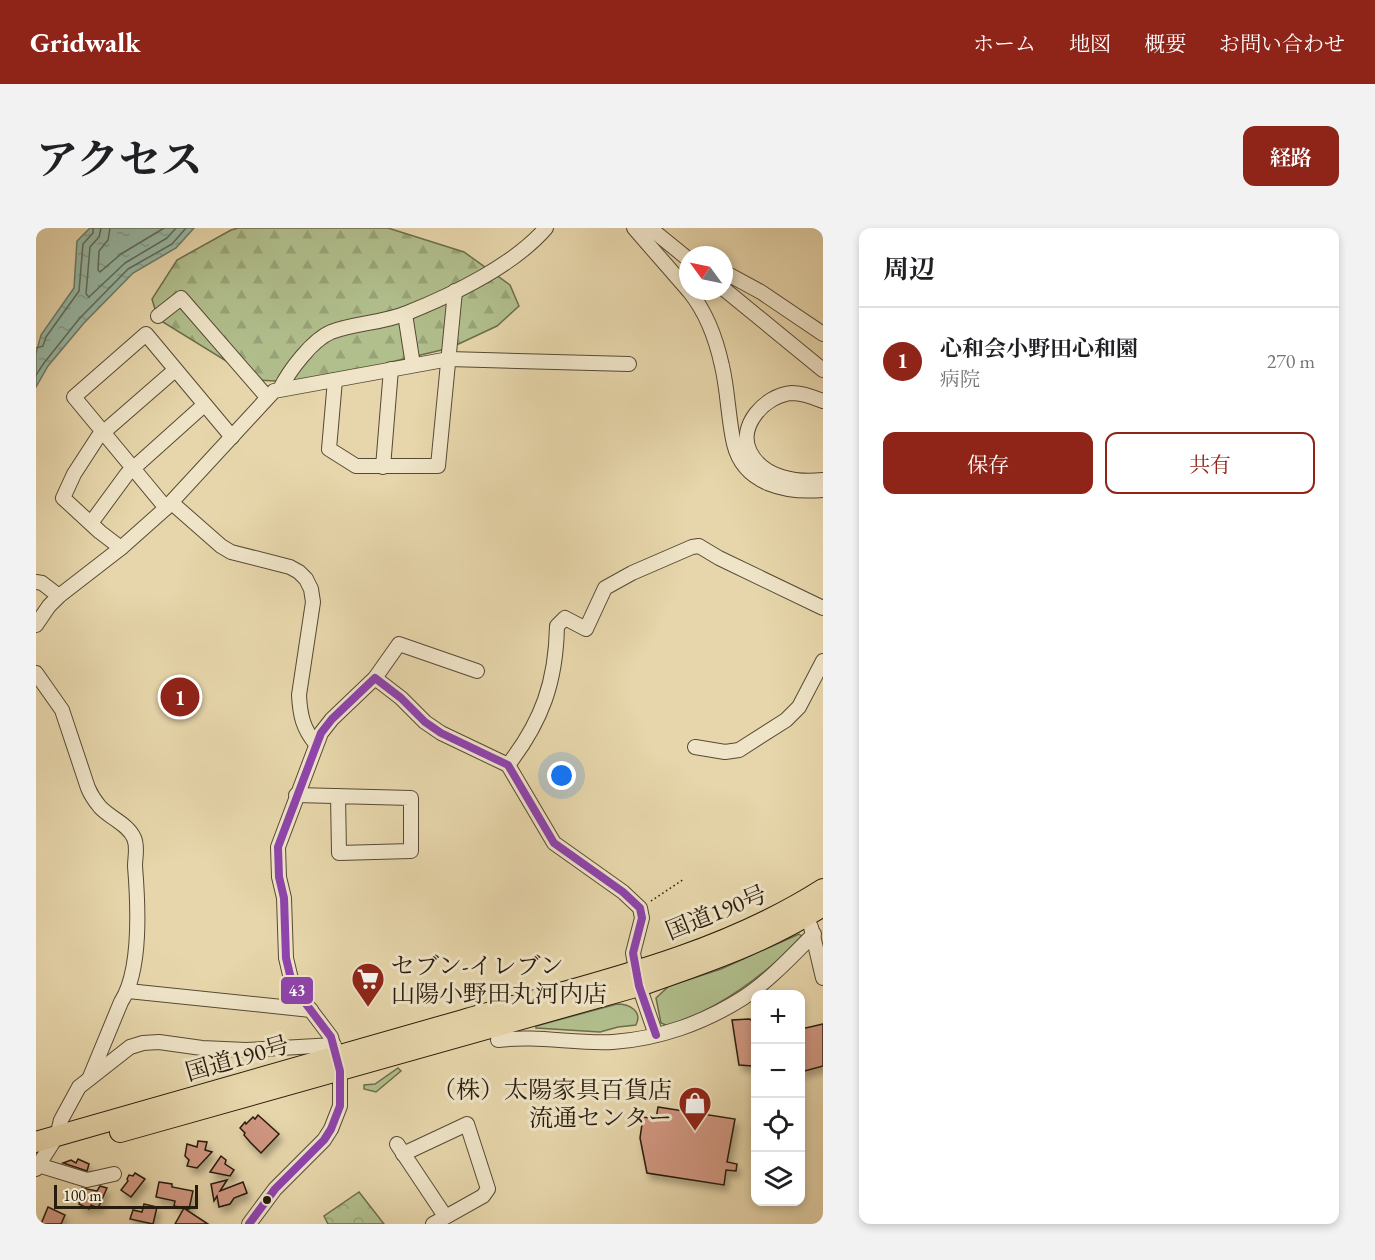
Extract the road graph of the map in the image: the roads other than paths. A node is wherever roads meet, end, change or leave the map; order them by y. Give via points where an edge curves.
1 (546, 228) edge
2 (634, 228) edge
3 (650, 228) edge
4 (663, 239) junction
5 (679, 248) edge
6 (679, 252) edge
7 (733, 277) edge
8 (679, 280) edge
9 (455, 291) junction
10 (733, 296) edge
11 (695, 300) edge
12 (405, 314) junction
13 (158, 316) dead end
14 (823, 334) edge
15 (449, 359) junction
16 (629, 364) dead end
17 (413, 365) junction
18 (391, 369) junction
19 (175, 370) junction
20 (823, 370) edge
21 (335, 380) junction
22 (280, 389) junction
23 (267, 397) junction
24 (823, 401) edge
25 (204, 405) junction
26 (103, 432) junction
27 (231, 436) junction
28 (383, 466) junction
29 (132, 468) junction
30 (823, 480) edge
31 (823, 490) edge
32 (169, 505) junction
33 (91, 523) junction
34 (121, 548) junction
35 (36, 582) edge
36 (59, 596) junction
37 (823, 608) edge
38 (36, 625) edge
39 (823, 661) edge
40 (477, 671) dead end
41 (36, 673) edge
42 (375, 678) junction
43 (316, 744) junction
44 (695, 747) dead end
45 (508, 765) junction
46 (296, 795) junction
47 (338, 796) junction
48 (823, 889) edge
49 (811, 915) edge
50 (638, 978) junction
51 (823, 978) edge
52 (128, 991) junction
53 (311, 1010) junction
54 (656, 1035) junction
55 (498, 1040) dead end
56 (337, 1057) junction
57 (90, 1077) junction
58 (57, 1136) junction
59 (38, 1157) edge
60 (114, 1174) dead end
61 (451, 1218) edge
62 (249, 1224) edge
63 (433, 1224) edge

1 - 9 street via 507,262
2 - 8 street
3 - 4 street
4 - 5 street
4 - 6 street
7 - 14 street
9 - 12 street
9 - 15 street
10 - 20 street
11 - 31 street via 718,349 734,445 740,458 750,471 774,486 792,491
12 - 17 street
12 - 22 street via 331,332 319,340
13 - 23 street via 181,298
15 - 16 street
15 - 17 street
15 - 28 street via 438,466
17 - 18 street
18 - 21 street
18 - 28 street
19 - 25 street
19 - 26 street
19 - 26 street via 146,334 74,397
21 - 22 street
21 - 28 street via 329,449 356,466
22 - 23 street
23 - 27 street
24 - 30 street via 794,393 768,400 751,422 747,437 749,451 768,471 795,480
25 - 27 street
25 - 29 street
26 - 29 street
26 - 33 street via 74,474 63,498
27 - 32 street
29 - 32 street
29 - 33 street
32 - 34 street
32 - 43 street via 231,552 290,567 306,579 313,602 299,695 302,722
33 - 34 street
34 - 36 street
35 - 36 street
36 - 38 street
37 - 45 street via 699,546 632,573 605,588 586,629 565,618 557,626 556,655 544,703 537,722
39 - 44 street via 799,707 786,720 739,750
40 - 42 street via 399,644
41 - 52 street via 62,710 94,800 134,837 138,889 136,944
42 - 43 street via 332,718
42 - 45 street via 424,722
43 - 46 street
45 - 50 street via 554,843 640,908 642,918 633,953
46 - 47 street
46 - 53 street via 278,847 279,877 291,979
47 - 47 street via 339,853 411,851 411,798
48 - 49 highway, 国道190号
49 - 50 highway, 国道190号 via 761,924
49 - 51 street
49 - 54 street via 778,970 743,998 684,1028
50 - 54 street
50 - 56 highway, 国道190号
52 - 53 street
52 - 57 street
53 - 56 street via 326,1028
54 - 55 street via 613,1042
56 - 57 street via 143,1042
56 - 58 highway, 国道190号
56 - 59 highway, 国道190号
56 - 62 street via 340,1106 331,1129 275,1189
57 - 58 street via 79,1087
58 - 59 highway, 国道190号
59 - 60 street via 87,1180
61 - 61 street via 488,1189 467,1124 400,1149
61 - 63 street

